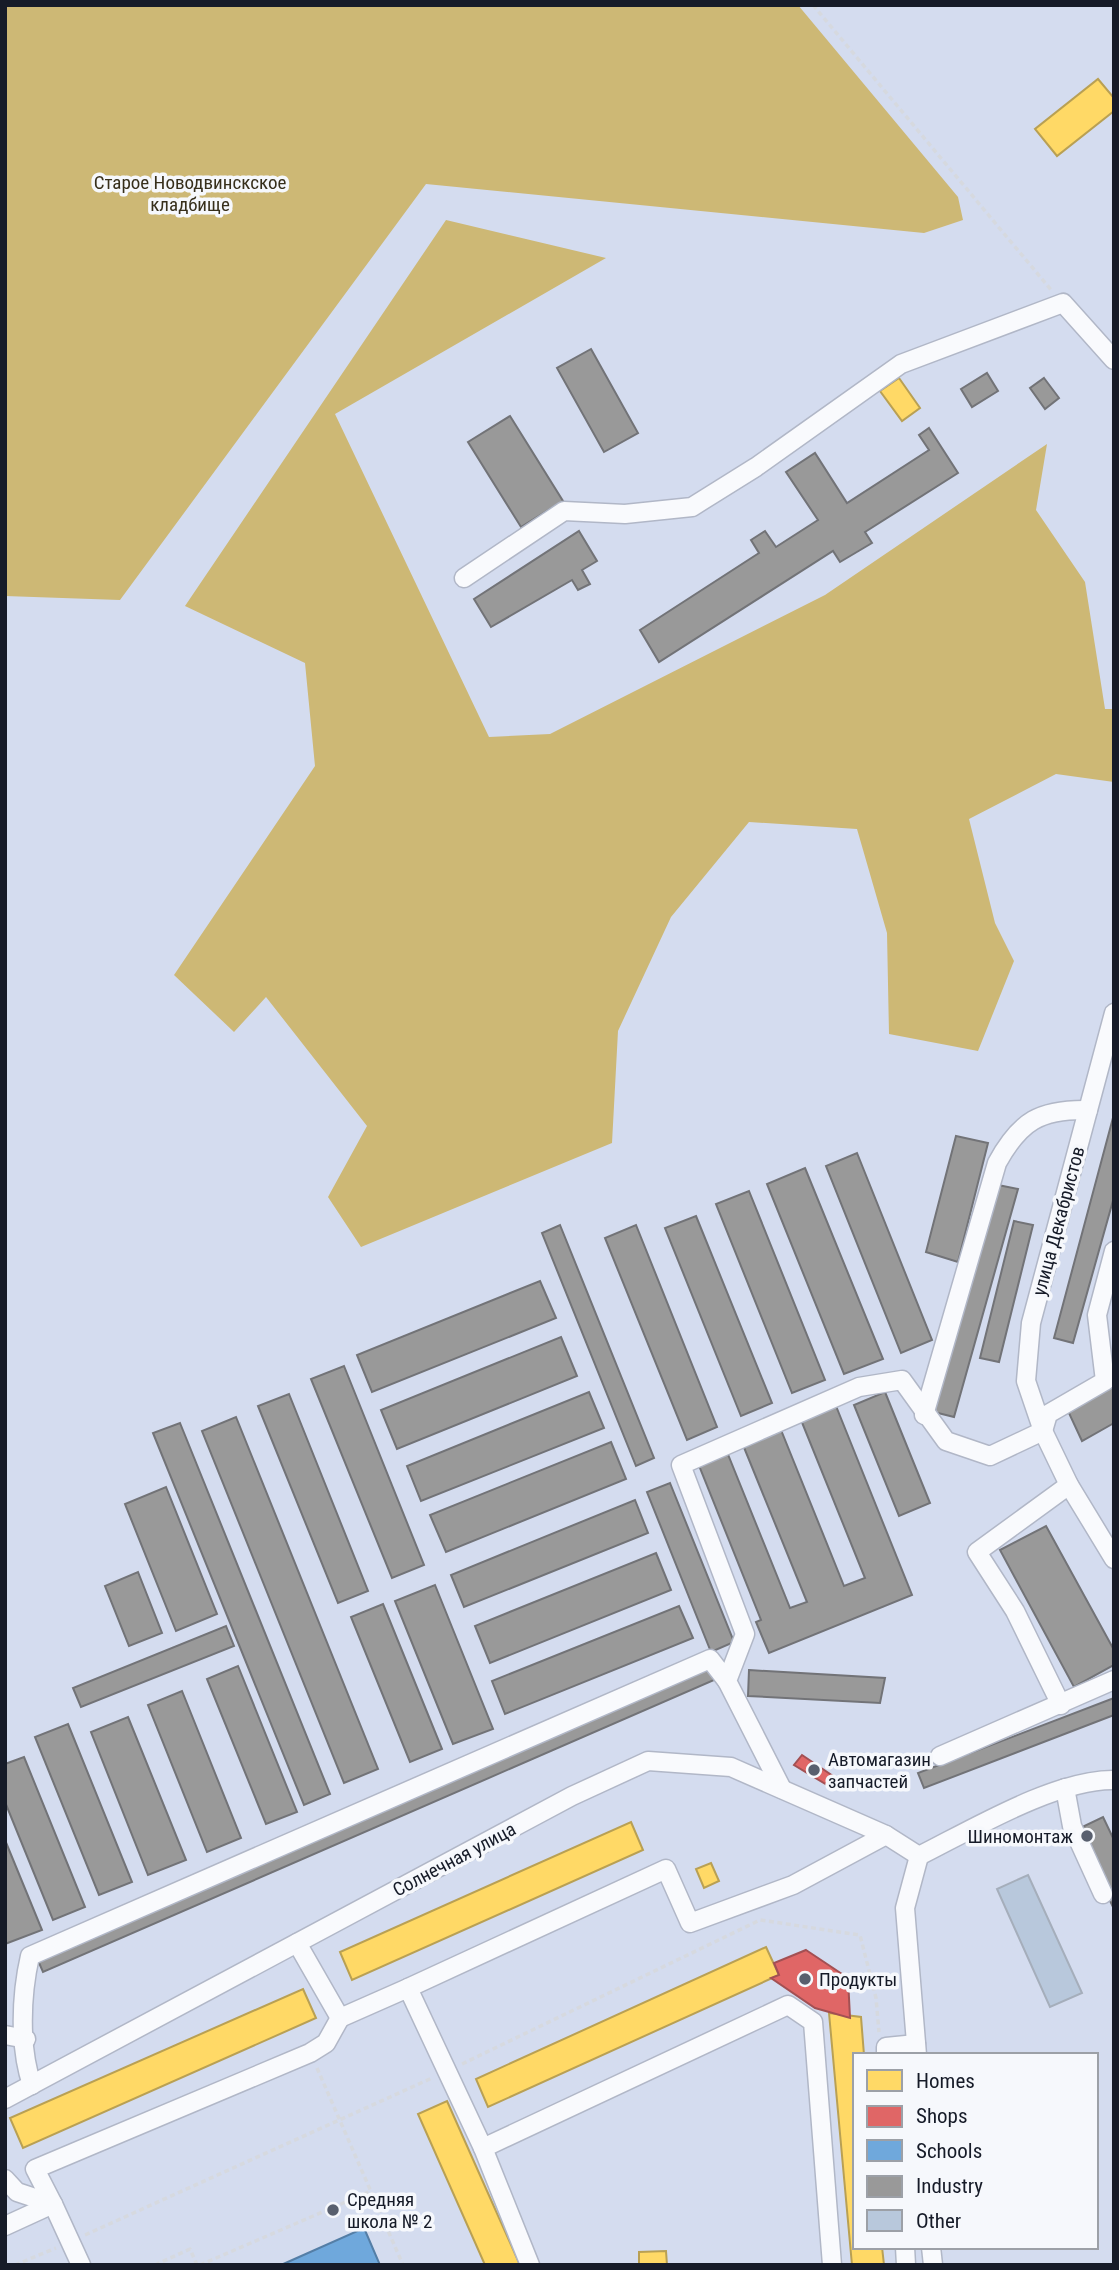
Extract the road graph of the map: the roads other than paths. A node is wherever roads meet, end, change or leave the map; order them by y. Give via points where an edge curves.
1 (1114, 360) edge
2 (464, 578) dead end
3 (1114, 1013) edge
4 (1088, 1110) junction
5 (1114, 1251) edge
6 (924, 1415) junction
7 (1043, 1431) junction
8 (1069, 1485) junction
9 (1113, 1556) edge
10 (1114, 1680) edge
11 (727, 1681) junction
12 (1061, 1705) junction
13 (940, 1756) dead end
14 (1114, 1780) edge
15 (1065, 1788) junction
16 (782, 1789) junction
17 (886, 1835) junction
18 (919, 1856) junction
19 (1103, 1894) dead end
20 (297, 1943) junction
21 (408, 1988) junction
22 (340, 2018) junction
23 (5, 2035) edge
24 (26, 2039) junction
25 (883, 2049) edge
26 (917, 2049) edge
27 (32, 2085) junction
28 (5, 2099) edge
29 (483, 2148) junction
30 (5, 2179) edge
31 (53, 2204) junction
32 (5, 2226) edge
33 (81, 2265) edge
34 (530, 2265) edge
35 (832, 2265) edge

1 - 2 street via 1063,303 901,364 692,507 625,514 564,511
3 - 4 street, улица Декабристов
4 - 6 street via 1061,1109 1030,1120 1010,1139 997,1163
4 - 7 street, улица Декабристов via 1031,1323 1026,1381
5 - 7 street via 1097,1315 1105,1381 1048,1414
6 - 7 street via 946,1441 990,1456
6 - 11 street via 902,1380 859,1387 681,1465 745,1633
7 - 8 street, улица Декабристов
8 - 9 street, улица Декабристов
8 - 12 street via 978,1552 1016,1611
10 - 12 street
11 - 16 street
11 - 24 street via 710,1658 30,1956 24,1983
12 - 13 street
14 - 15 street
15 - 18 street
15 - 19 street via 1072,1826
16 - 17 street, Солнечная улица
16 - 20 street, Солнечная улица via 731,1767 648,1761 572,1796
17 - 18 street, Солнечная улица
17 - 21 street via 793,1885 690,1923 666,1869
18 - 26 street via 905,1908
20 - 22 street
20 - 27 street, Солнечная улица
21 - 22 street
21 - 29 street
22 - 31 street via 326,2043 310,2053 36,2169
23 - 24 street
24 - 27 street
25 - 26 street
27 - 28 street, Солнечная улица
29 - 34 street
29 - 35 street via 789,2005 813,2022
30 - 31 street via 18,2192
31 - 32 street
31 - 33 street

